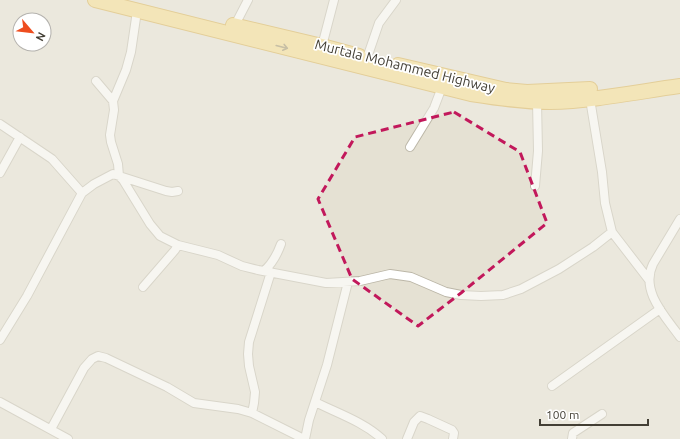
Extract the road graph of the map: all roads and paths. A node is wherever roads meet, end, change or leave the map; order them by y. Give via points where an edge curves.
1 (95, 0) edge
2 (248, 0) edge
3 (334, 0) edge
4 (396, 0) edge
5 (135, 5) edge
6 (235, 25) junction
7 (322, 46) junction
8 (367, 58) junction
9 (680, 77) edge
10 (96, 81) dead end
11 (680, 86) edge
12 (442, 87) junction
13 (590, 99) junction
14 (113, 101) junction
15 (537, 101) junction
16 (0, 124) edge
17 (20, 137) junction
18 (410, 147) dead end
19 (0, 173) edge
20 (119, 176) junction
21 (535, 186) dead end
22 (178, 190) dead end
23 (82, 193) junction
24 (680, 219) edge
25 (612, 232) junction
26 (281, 244) dead end
27 (178, 245) junction
28 (268, 272) junction
29 (649, 280) junction
30 (348, 282) junction
31 (143, 287) dead end
32 (660, 309) junction
33 (680, 337) edge
34 (0, 340) edge
35 (552, 386) dead end
36 (0, 402) edge
37 (315, 402) junction
38 (252, 413) junction
39 (602, 414) dead end
40 (51, 429) junction
41 (68, 439) edge
42 (305, 439) edge
43 (382, 439) edge
44 (407, 439) edge
45 (453, 439) edge
46 (572, 439) edge

1 - 5 highway
2 - 6 street
3 - 7 street
4 - 8 street via 379,23
5 - 6 highway, Murtala Mohammed Highway
5 -> 12 highway
5 - 14 street via 126,70
6 - 7 highway, Murtala Mohammed Highway
7 - 8 highway, Murtala Mohammed Highway
8 - 9 highway, Murtala Mohammed Highway via 506,90 527,92 593,89
10 - 14 street
11 - 13 highway
12 - 15 highway via 508,100
12 - 18 street via 434,108
13 - 15 highway
13 - 25 street via 605,203
14 - 20 street via 110,135
15 - 21 street via 538,151
16 - 17 street
17 - 19 street
17 - 23 street via 52,159
20 - 22 street via 166,191
20 - 23 street via 113,174 105,177
20 - 27 street via 160,236
23 - 34 street via 27,296
24 - 29 street via 653,264
25 - 29 street
25 - 30 street via 559,269 521,289 503,295 461,295 446,292 411,276 390,274
26 - 28 street
27 - 28 street via 218,254 242,266
27 - 31 street
28 - 30 street via 326,283
28 - 38 street via 249,342 249,366 255,392
29 - 32 street via 654,299
30 - 37 street
32 - 33 street
32 - 35 street
36 - 40 street
37 - 42 street via 308,420
37 - 43 street via 360,424
38 - 40 street via 194,403 167,387 98,356 84,368
38 - 42 street
39 - 46 street via 572,433
40 - 41 street
44 - 45 street via 414,422 420,416 452,430

